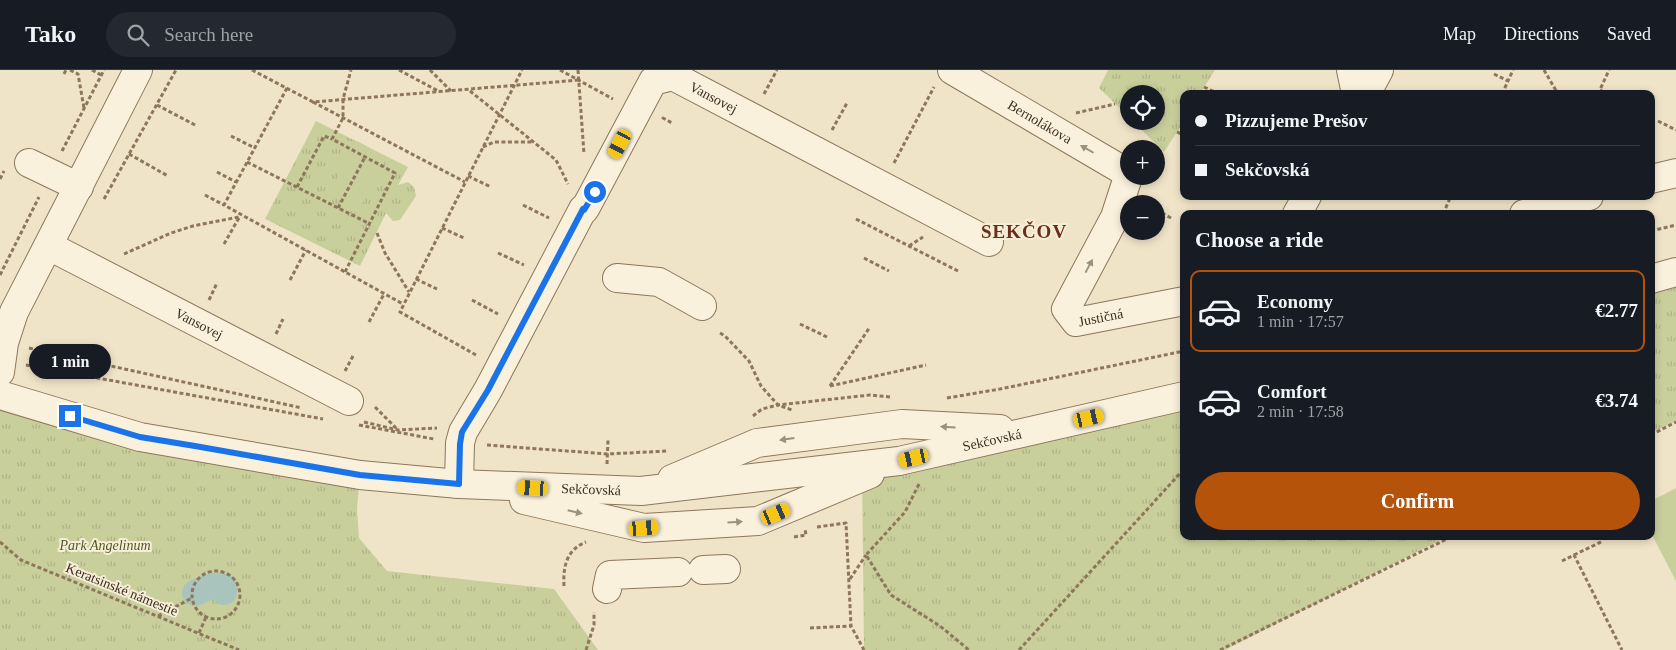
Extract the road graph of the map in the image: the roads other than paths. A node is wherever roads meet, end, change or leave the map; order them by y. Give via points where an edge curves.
1 (138, 70) edge
2 (1351, 70) edge
3 (1379, 70) edge
4 (943, 78) edge
5 (1355, 90) edge
6 (1368, 90) edge
7 (17, 167) road end
8 (1120, 169) edge
9 (1676, 173) edge
10 (1655, 178) edge
11 (1126, 185) edge
12 (79, 187) junction
13 (1575, 200) edge
14 (1538, 210) edge
15 (1115, 218) joint
16 (989, 242) dead end
17 (48, 246) junction
18 (1676, 272) edge
19 (1655, 277) edge
20 (617, 278) dead end
21 (1180, 302) edge
22 (702, 306) dead end
23 (7, 308) edge
24 (2, 358) edge
25 (0, 394) edge
26 (1180, 397) edge
27 (358, 412) road end
28 (1032, 431) junction
29 (899, 461) junction
30 (459, 484) junction
31 (641, 491) junction
32 (702, 570) dead end
33 (601, 598) road end

1 - 12 street
2 - 5 street
3 - 6 street
8 -> 4 street, Bernolákova
7 - 12 street
9 - 10 street
11 - 15 street, Bernolákova
12 - 17 street
13 - 14 street
21 -> 15 street, Justičná via 1076,322 1066,310
16 - 30 street, Vansovej via 673,76 653,81 461,438
17 - 23 street
17 - 27 street, Vansovej
18 - 19 street
20 - 22 street via 659,282
23 - 24 street
25 - 30 street, Sekčovská via 140,437 360,475
26 - 28 street, Sekčovská
28 - 29 street, Sekčovská
28 -> 31 street via 902,424 757,443
30 -> 29 street via 644,528 758,521
29 - 31 street, Sekčovská
30 - 31 street, Sekčovská
32 - 33 street via 610,575

